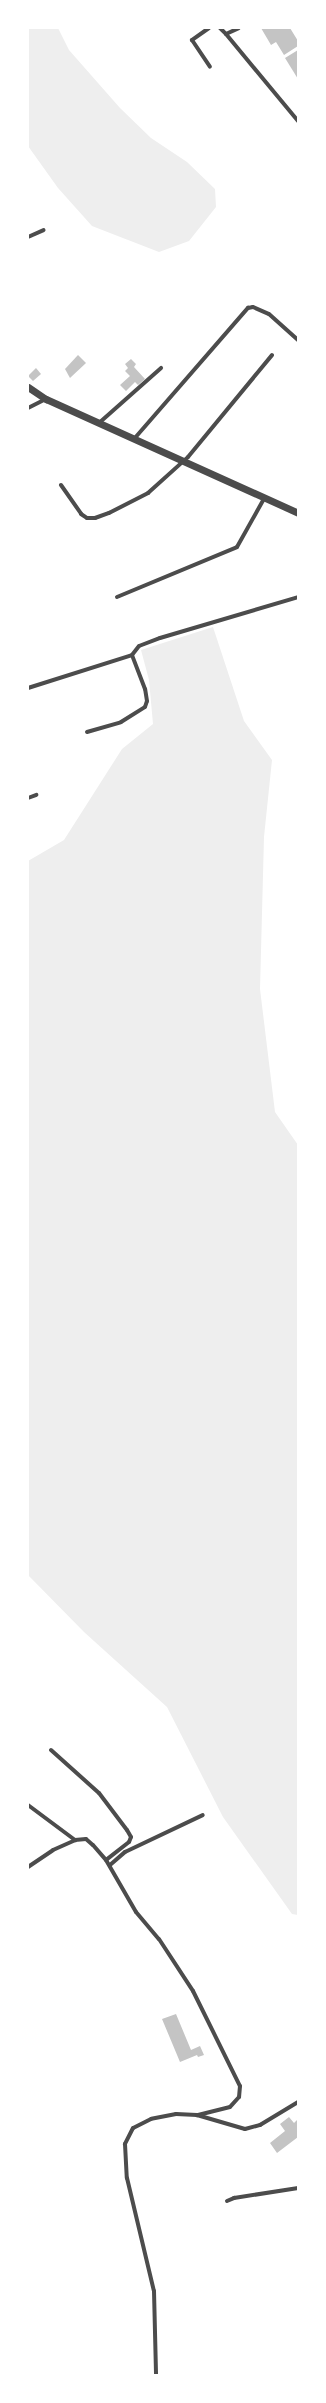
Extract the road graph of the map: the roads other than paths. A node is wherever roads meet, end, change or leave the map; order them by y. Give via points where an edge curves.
1 (209, 28) edge
2 (220, 28) edge
3 (239, 28) edge
4 (226, 34) junction
5 (210, 67) dead end
6 (298, 121) edge
7 (44, 230) dead end
8 (28, 236) edge
9 (298, 340) edge
10 (272, 355) dead end
11 (161, 368) dead end
12 (28, 387) edge
13 (46, 399) junction
14 (28, 408) edge
15 (99, 422) junction
16 (134, 439) junction
17 (184, 461) junction
18 (61, 486) dead end
19 (265, 496) junction
20 (298, 513) edge
21 (117, 597) dead end
22 (298, 597) edge
23 (132, 655) junction
24 (28, 688) edge
25 (87, 732) dead end
26 (36, 795) dead end
27 (28, 798) edge
28 (51, 1750) dead end
29 (28, 1805) edge
30 (203, 1815) dead end
31 (75, 1840) junction
32 (106, 1860) junction
33 (110, 1865) junction
34 (28, 1867) edge
35 (298, 2102) edge
36 (197, 2115) junction
37 (298, 2188) edge
38 (227, 2201) dead end
39 (156, 2375) edge

1 - 5 street via 192,40
2 - 4 street
3 - 4 street
4 - 6 street
7 - 8 street
9 - 16 street via 269,314 253,307 248,308
10 - 17 street
11 - 15 street
12 - 13 street
13 - 14 street
13 - 15 street
15 - 16 street
16 - 17 street
17 - 18 street via 148,492 95,518 81,514
17 - 19 street
19 - 20 street
19 - 21 street via 237,547
22 - 23 street via 209,621 154,640 139,646
23 - 24 street
23 - 25 street via 145,689 145,707 121,722
26 - 27 street
28 - 32 street via 99,1793 128,1830 131,1837 129,1842
29 - 31 street
30 - 33 street via 125,1852
31 - 32 street via 86,1839
31 - 34 street via 52,1850
32 - 33 street
33 - 36 street via 136,1912 159,1939 193,1991 240,2086 239,2097 230,2107
35 - 36 street via 260,2125 245,2129
36 - 39 street via 176,2114 138,2124 129,2133 125,2144 127,2178 154,2291
37 - 38 street

